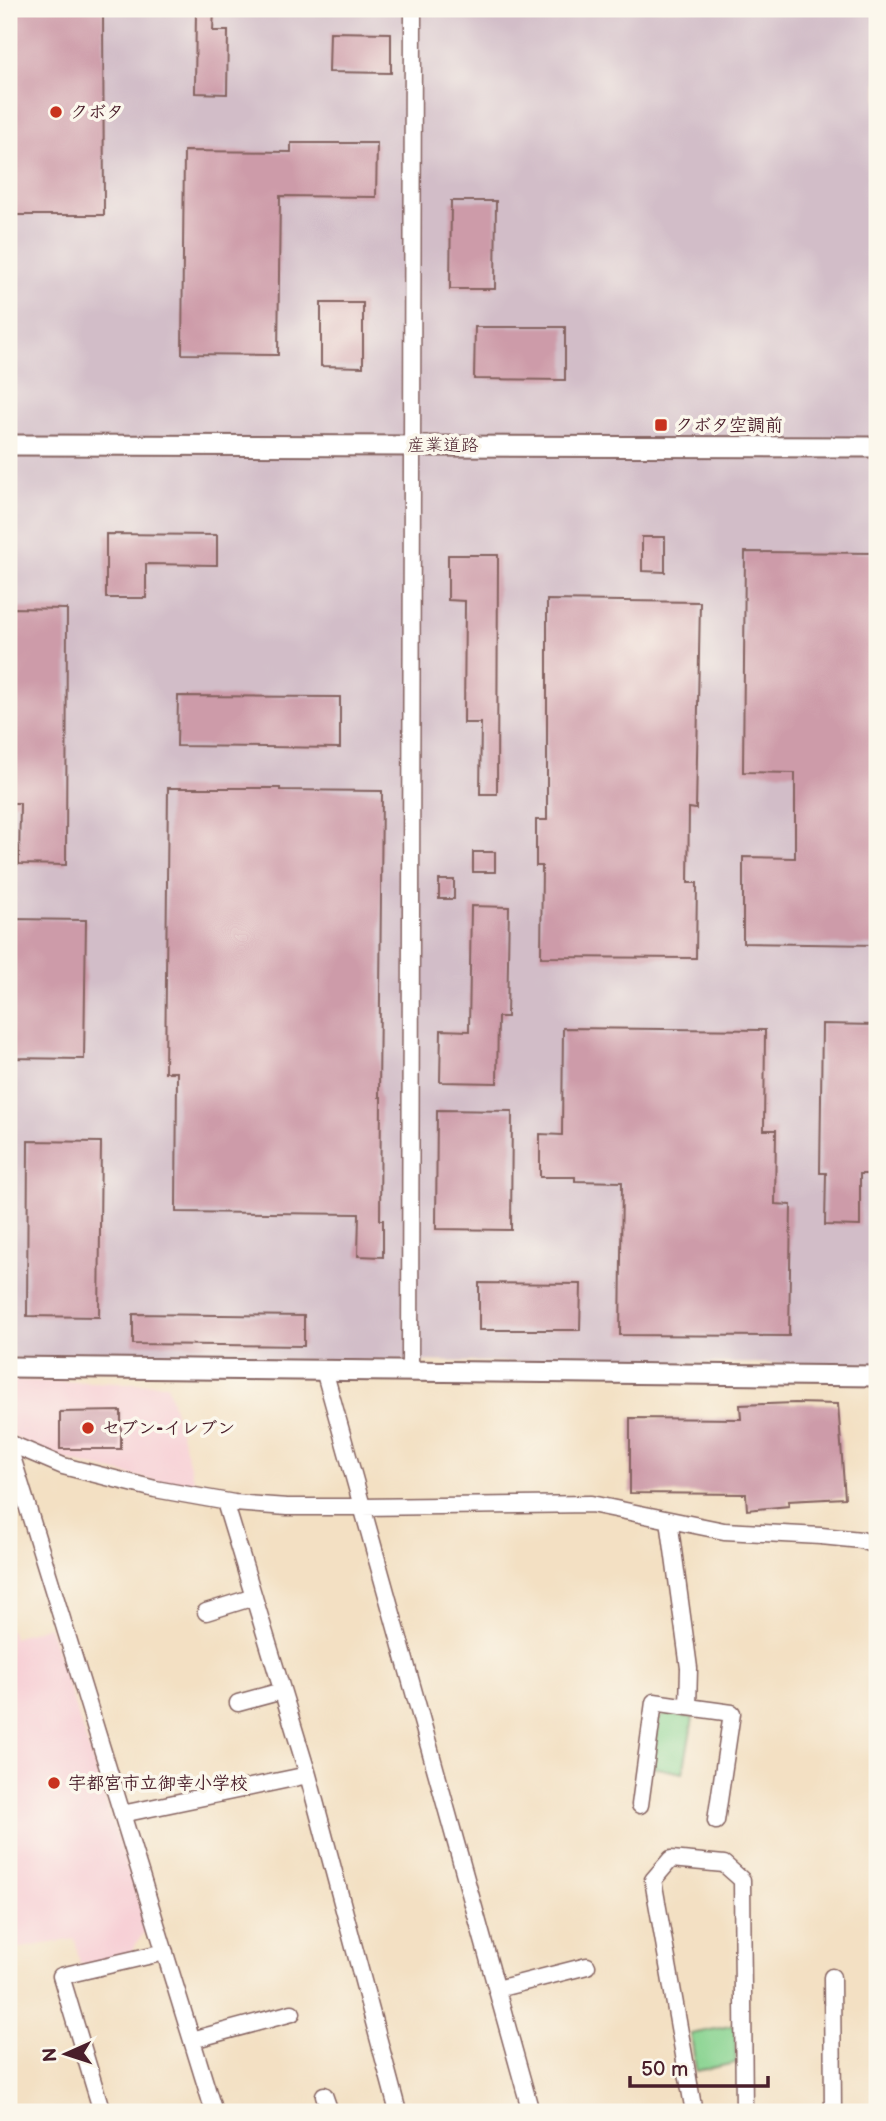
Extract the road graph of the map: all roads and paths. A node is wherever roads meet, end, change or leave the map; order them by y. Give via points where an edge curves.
1 (413, 9) edge
2 (9, 445) edge
3 (412, 445) junction
4 (877, 447) edge
5 (9, 1367) edge
6 (324, 1370) junction
7 (410, 1371) junction
8 (877, 1376) edge
9 (9, 1445) edge
10 (225, 1502) junction
11 (362, 1507) junction
12 (670, 1520) junction
13 (877, 1546) edge
14 (254, 1597) junction
15 (206, 1612) dead end
16 (282, 1691) junction
17 (238, 1703) dead end
18 (688, 1707) junction
19 (308, 1775) junction
20 (640, 1805) dead end
21 (122, 1814) junction
22 (716, 1821) dead end
23 (165, 1952) junction
24 (587, 1966) dead end
25 (832, 1977) dead end
26 (497, 1989) junction
27 (292, 2013) dead end
28 (192, 2040) junction
29 (324, 2095) dead end
30 (102, 2112) edge
31 (214, 2112) edge
32 (330, 2112) edge
33 (398, 2112) edge
34 (531, 2112) edge
35 (694, 2112) edge
36 (744, 2112) edge
37 (832, 2112) edge
38 (846, 2112) edge

1 - 3 street
2 - 3 street, 産業道路
3 - 4 street, 産業道路
3 - 7 street
5 - 6 street
6 - 7 street
6 - 11 street
7 - 8 street
9 - 10 street via 63,1466
9 - 21 street
10 - 11 street
10 - 14 street
11 - 12 street via 591,1504
11 - 26 street
12 - 13 street via 724,1531 821,1536
12 - 18 street via 690,1668
14 - 15 street
14 - 16 street
16 - 17 street
16 - 19 street
18 - 20 street via 654,1702
18 - 22 street via 732,1713
19 - 21 street
19 - 33 street
21 - 23 street
23 - 28 street
23 - 30 street via 61,1976
24 - 26 street
25 - 37 street
26 - 34 street
27 - 28 street
28 - 31 street
29 - 32 street
35 - 36 street via 653,1880 671,1859 724,1864 742,1880
37 - 38 street

